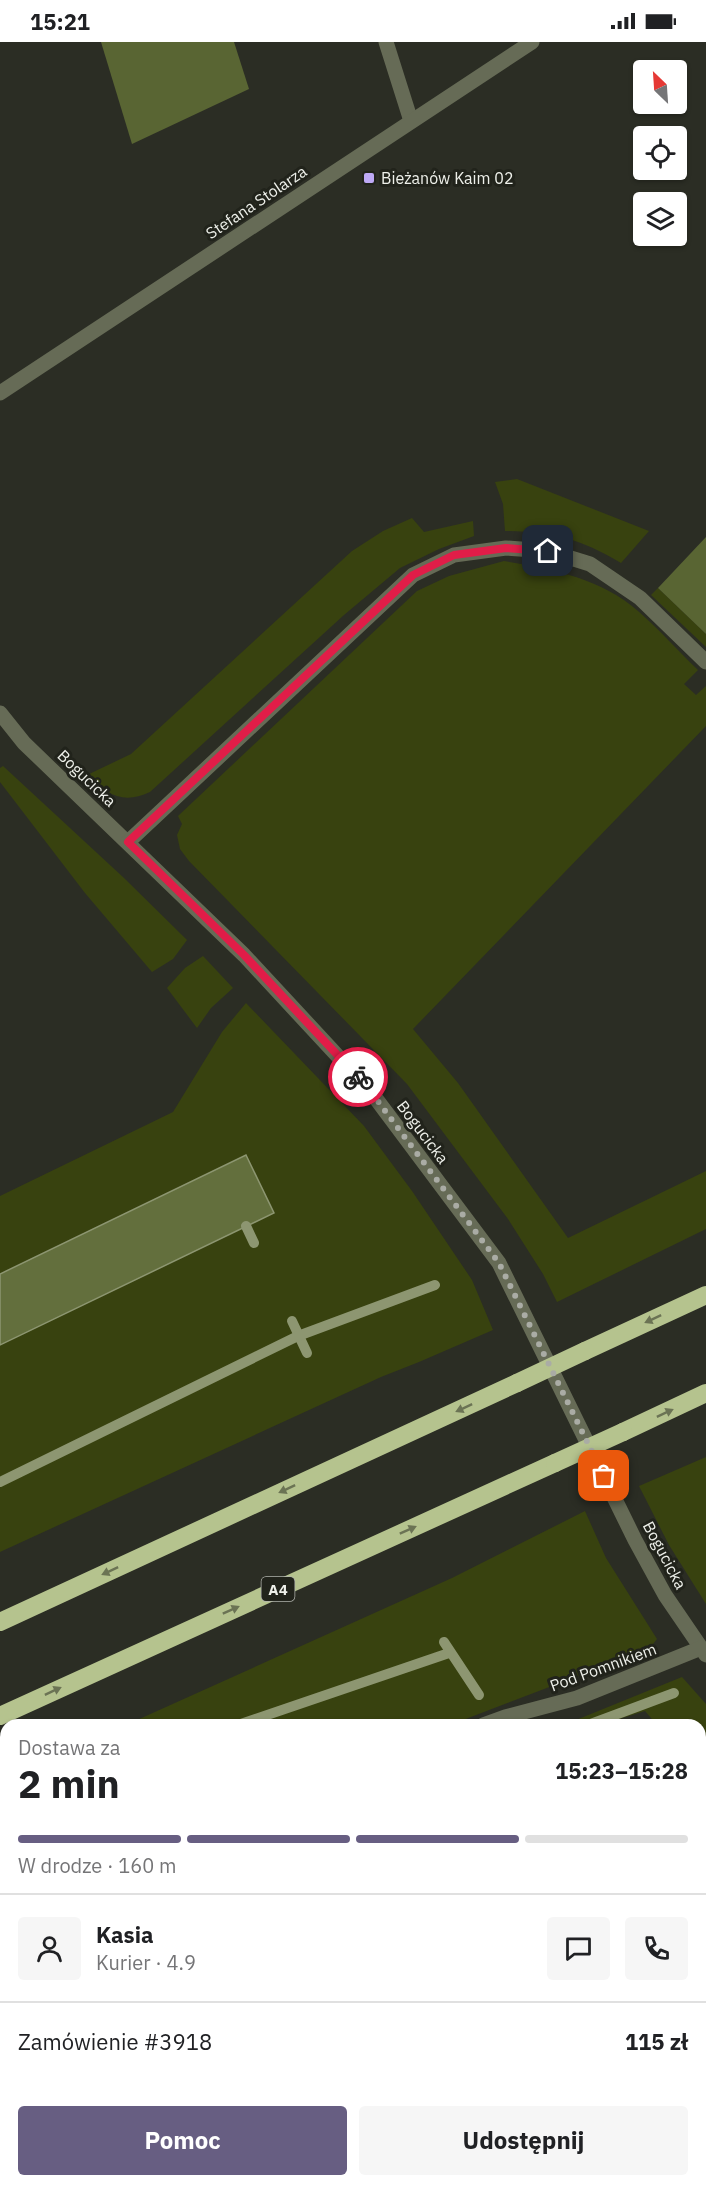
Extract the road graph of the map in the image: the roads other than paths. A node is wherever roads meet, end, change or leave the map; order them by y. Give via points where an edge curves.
1 (386, 42) edge
2 (532, 42) edge
3 (411, 121) junction
4 (0, 393) edge
5 (706, 662) edge
6 (0, 713) edge
7 (128, 842) junction
8 (706, 1295) edge
9 (706, 1393) edge
10 (0, 1622) edge
11 (703, 1652) edge
12 (0, 1716) edge
13 (500, 1719) edge

1 - 3 street
2 - 3 street, Stefana Stolarza
3 - 4 street, Stefana Stolarza
5 - 7 street via 640,598 590,564 548,551 506,548 454,555 413,575
6 - 7 street, Bogucicka via 24,743
7 - 11 street, Bogucicka via 244,955 371,1092 499,1263 635,1540
8 -> 10 highway, bridge
12 -> 9 highway, A4, bridge
11 - 13 street, Pod Pomnikiem via 577,1698

